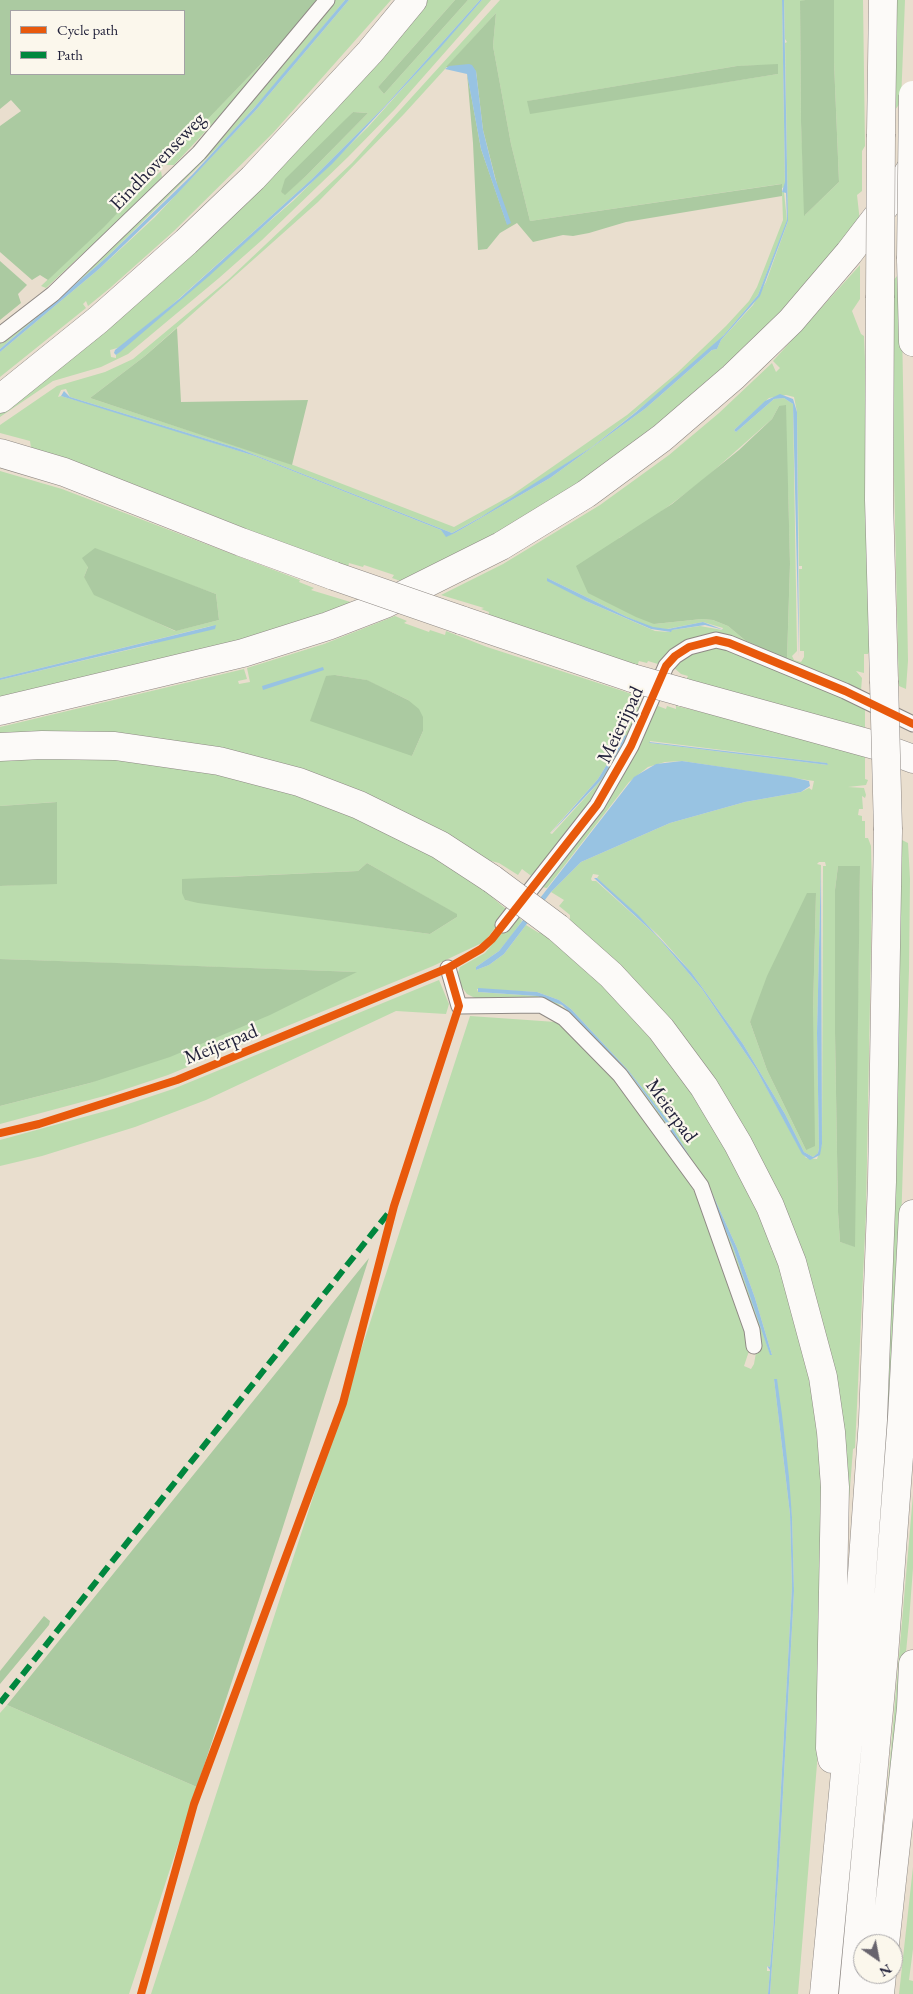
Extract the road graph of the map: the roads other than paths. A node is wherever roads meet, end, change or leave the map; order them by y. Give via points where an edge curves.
1 (327, 0) edge
2 (413, 0) edge
3 (883, 0) edge
4 (913, 95) edge
5 (913, 165) edge
6 (0, 335) edge
7 (913, 342) edge
8 (0, 399) edge
9 (0, 453) edge
10 (0, 711) edge
11 (913, 724) edge
12 (0, 747) edge
13 (913, 760) edge
14 (503, 926) dead end
15 (448, 968) dead end
16 (913, 1214) edge
17 (754, 1346) dead end
18 (913, 1664) edge
19 (912, 1702) edge
20 (842, 1808) junction
21 (886, 1934) edge
22 (824, 1994) edge
23 (853, 1994) edge

1 - 6 street, Eindhovenseweg via 199,153 53,294
2 - 8 highway via 294,134 193,236 98,320
3 - 20 highway, bridge via 878,500 888,830 882,1182 873,1420
4 - 7 highway, bridge
5 - 10 highway via 849,253 791,321 733,377 662,438 586,494 501,546 385,604 243,654
9 - 13 highway, bridge via 64,472 334,576 632,678 878,746
11 - 14 street, Meierijpad via 846,691 729,643 716,640 689,647 666,666 631,746 597,805
12 - 20 highway, bridge via 115,746 219,761 299,782 359,805 440,845 492,879 558,928 611,975 661,1029 704,1087 770,1206 792,1262 823,1377 835,1487 830,1748
15 - 17 street, Meierpad via 459,1006 541,1005 564,1018 620,1075 702,1186 752,1330
16 - 23 highway via 884,1655
18 - 19 highway
19 - 21 highway
20 - 22 highway

